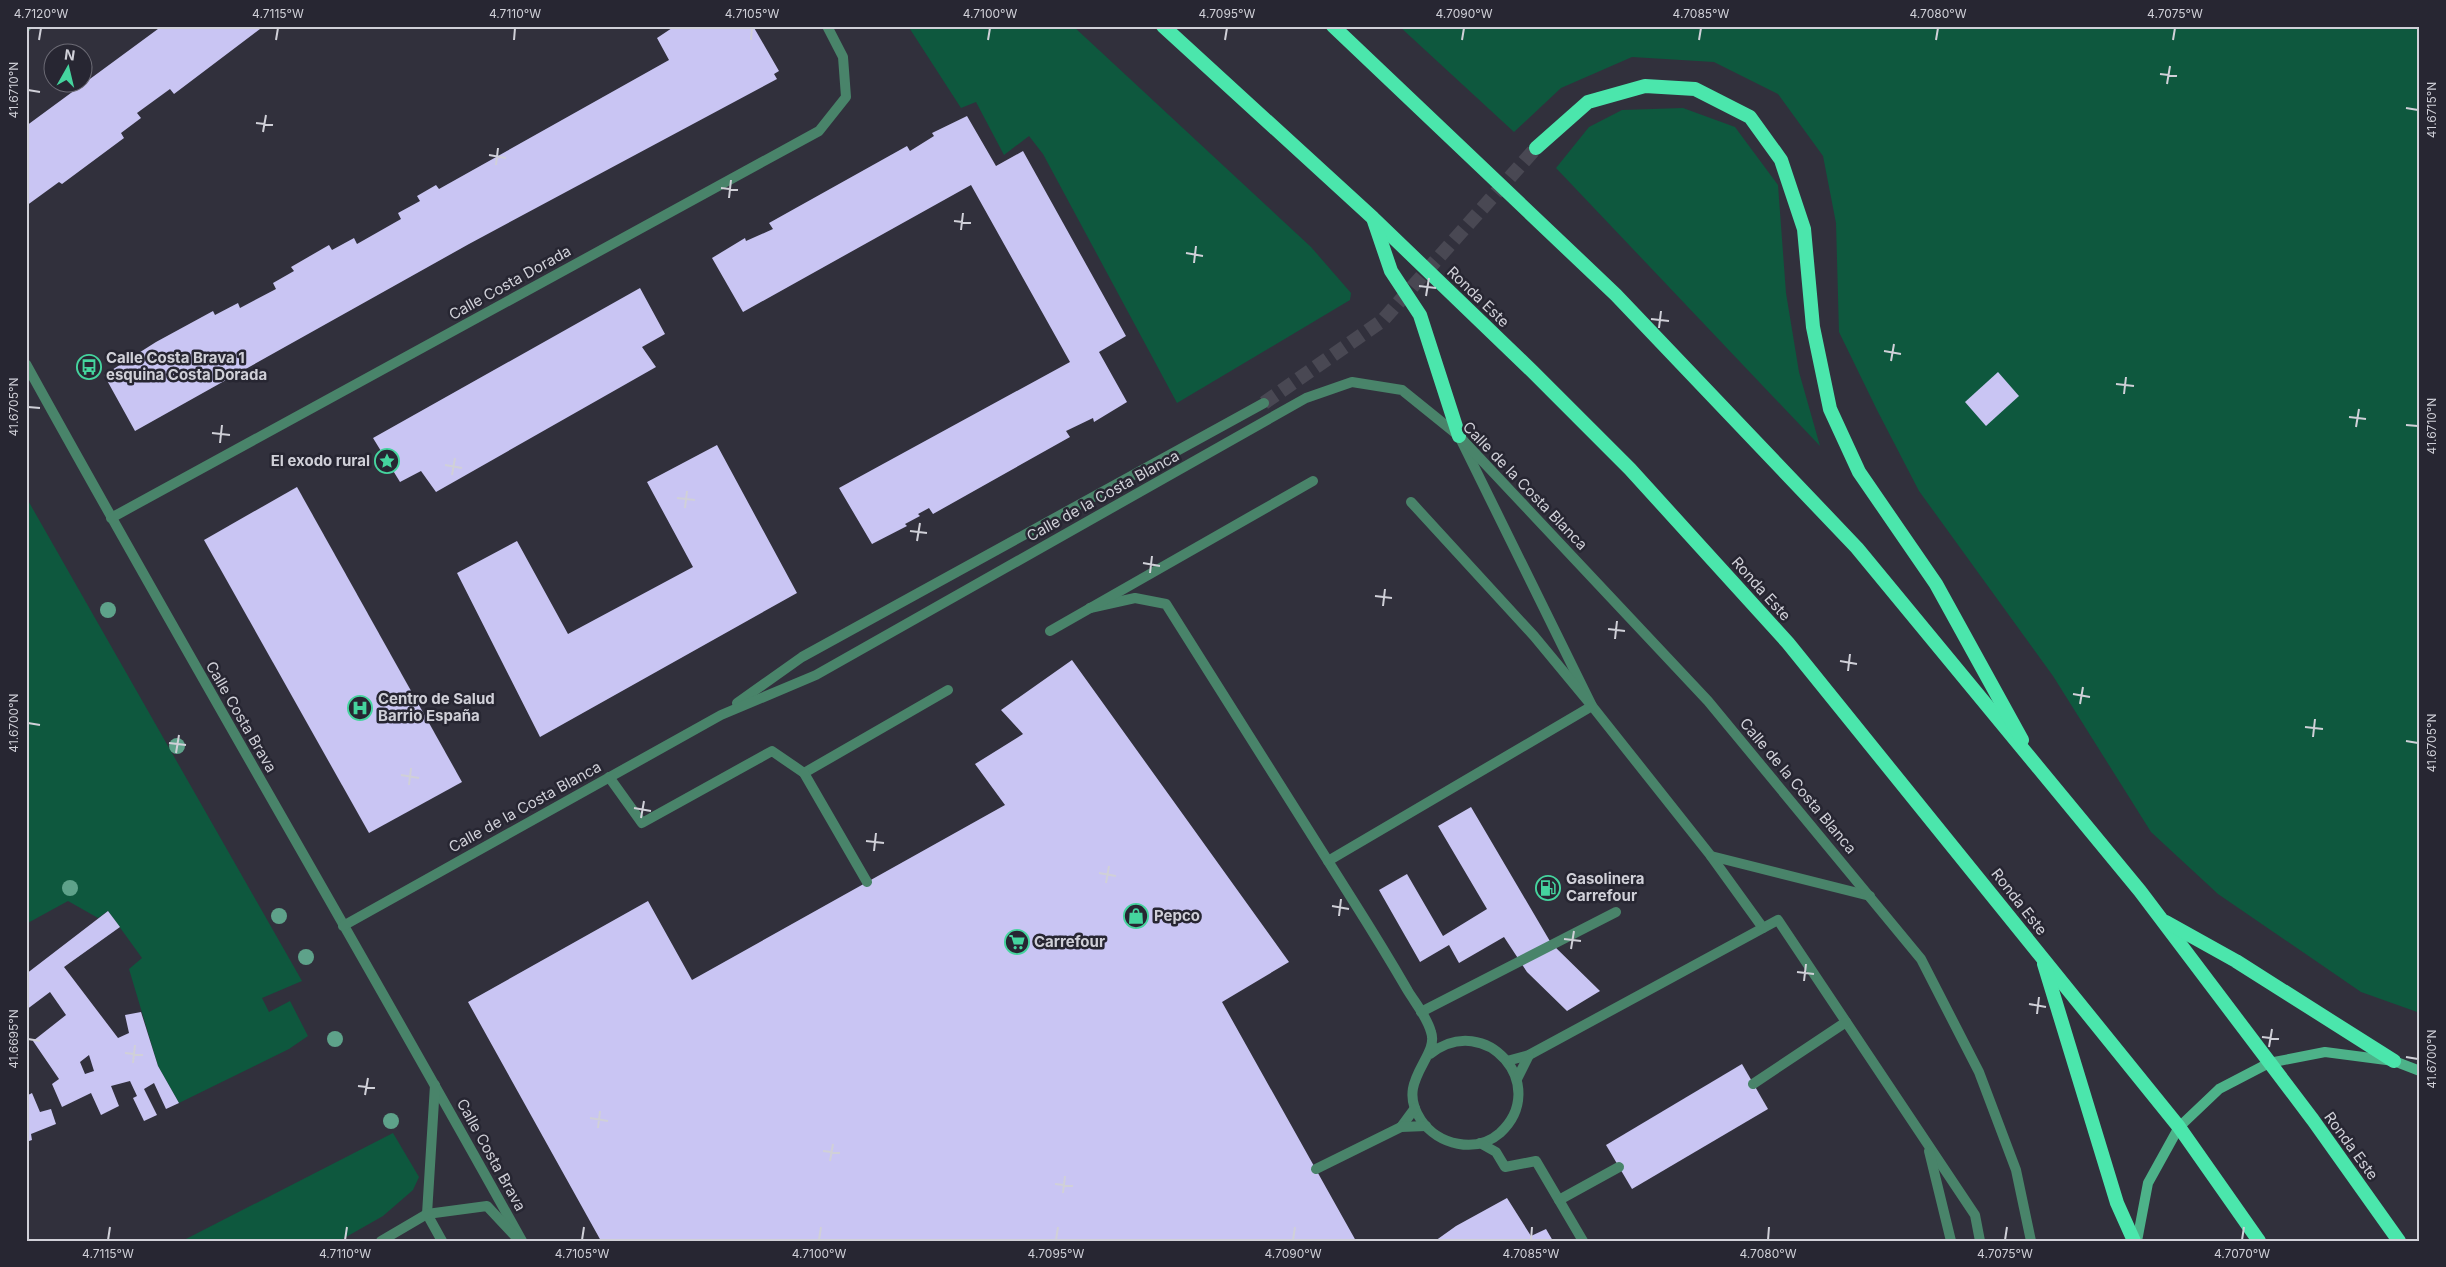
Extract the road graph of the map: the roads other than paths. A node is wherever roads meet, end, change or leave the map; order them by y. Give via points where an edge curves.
1 (827, 26) edge
2 (1163, 26) edge
3 (1333, 26) edge
4 (1536, 148) tunnel mouth
5 (1374, 218) junction
6 (26, 364) edge
7 (1264, 403) tunnel mouth
8 (1460, 436) junction
9 (1313, 481) dead end
10 (1411, 502) dead end
11 (111, 518) junction
12 (1090, 608) junction
13 (1050, 631) dead end
14 (948, 690) dead end
15 (1592, 706) junction
16 (721, 715) junction
17 (2039, 771) junction
18 (804, 773) junction
19 (609, 778) junction
20 (1711, 856) junction
21 (1328, 861) junction
22 (867, 882) dead end
23 (1870, 896) junction
24 (1616, 912) dead end
25 (2160, 919) junction
26 (343, 926) junction
27 (1763, 928) junction
28 (2041, 957) junction
29 (1421, 1012) junction
30 (1846, 1022) junction
31 (1432, 1034) junction
32 (1450, 1042) junction
33 (1430, 1054) junction
34 (1530, 1055) junction
35 (1507, 1060) junction
36 (2394, 1060) junction
37 (2269, 1063) junction
38 (2420, 1071) edge
39 (1517, 1079) junction
40 (435, 1084) junction
41 (1754, 1084) dead end
42 (1415, 1108) junction
43 (1426, 1126) junction
44 (1401, 1127) junction
45 (2179, 1127) junction
46 (1500, 1133) junction
47 (1480, 1143) junction
48 (1927, 1143) junction
49 (1496, 1152) junction
50 (1619, 1167) dead end
51 (1316, 1169) dead end
52 (1559, 1200) junction
53 (427, 1214) junction
54 (381, 1241) edge
55 (442, 1241) edge
56 (521, 1241) edge
57 (1583, 1241) edge
58 (1951, 1241) edge
59 (1980, 1241) edge
60 (2031, 1241) edge
61 (2136, 1241) edge
62 (2259, 1241) edge
63 (2399, 1241) edge

1 - 11 street, Calle Costa Dorada via 843,57 846,97 819,131
2 - 5 highway, Ronda Este
3 - 17 highway, Ronda Este via 1616,295 1857,548
4 - 17 highway via 1588,102 1645,86 1695,89 1750,117 1781,160 1804,229 1814,327 1830,409 1859,472 1936,584
5 - 8 highway via 1391,271 1420,315
5 - 28 highway, Ronda Este via 1630,469 1788,643
6 - 11 street, Calle Costa Brava
7 - 16 street, Calle de la Costa Blanca via 802,656
8 - 15 street
8 - 16 street, Calle de la Costa Blanca via 1402,390 1352,382 1306,398 816,675
8 - 23 street, Calle de la Costa Blanca via 1708,701
9 - 12 street
10 - 15 street via 1534,636
11 - 26 street, Calle Costa Brava
12 - 13 street
12 - 21 street via 1135,598 1166,604
14 - 18 street
15 - 20 street
15 - 21 street
16 - 19 street, Calle de la Costa Blanca
17 - 25 highway, Ronda Este
18 - 19 street via 772,751 642,822
18 - 22 street
19 - 26 street, Calle de la Costa Blanca
20 - 23 street
20 - 27 street
21 - 29 street
23 - 60 street, Calle de la Costa Blanca via 1922,959 1979,1072 2016,1170
24 - 29 street
25 - 36 highway via 2236,961
25 - 37 highway, Ronda Este
26 - 40 street, Calle Costa Brava
27 - 30 street via 1778,920
27 - 34 street
28 - 45 highway, Ronda Este
28 - 61 highway via 2117,1203
29 - 31 street
30 - 41 street
30 - 48 street
31 - 32 street
31 - 33 street
32 - 33 street
32 - 35 street via 1482,1042
33 - 42 street via 1420,1065 1415,1079
34 - 35 street
34 - 39 street
35 - 39 street
36 - 37 main road via 2325,1052
36 - 38 main road
37 - 45 main road via 2220,1089
37 - 63 highway, Ronda Este
39 - 46 street via 1516,1108
40 - 53 street, Calle Costa Brava
40 - 56 street, Calle Costa Brava
42 - 43 street
42 - 44 street
43 - 44 street
43 - 47 street via 1436,1136 1450,1142
44 - 51 street
45 - 61 main road via 2148,1183
45 - 62 highway, Ronda Este
46 - 47 street
46 - 49 street
47 - 49 street
48 - 58 street
48 - 59 street via 1975,1216
49 - 52 street via 1505,1167 1536,1161
50 - 52 street
52 - 57 street
53 - 54 street
53 - 55 street
53 - 56 street, Calle Costa Brava via 487,1206

